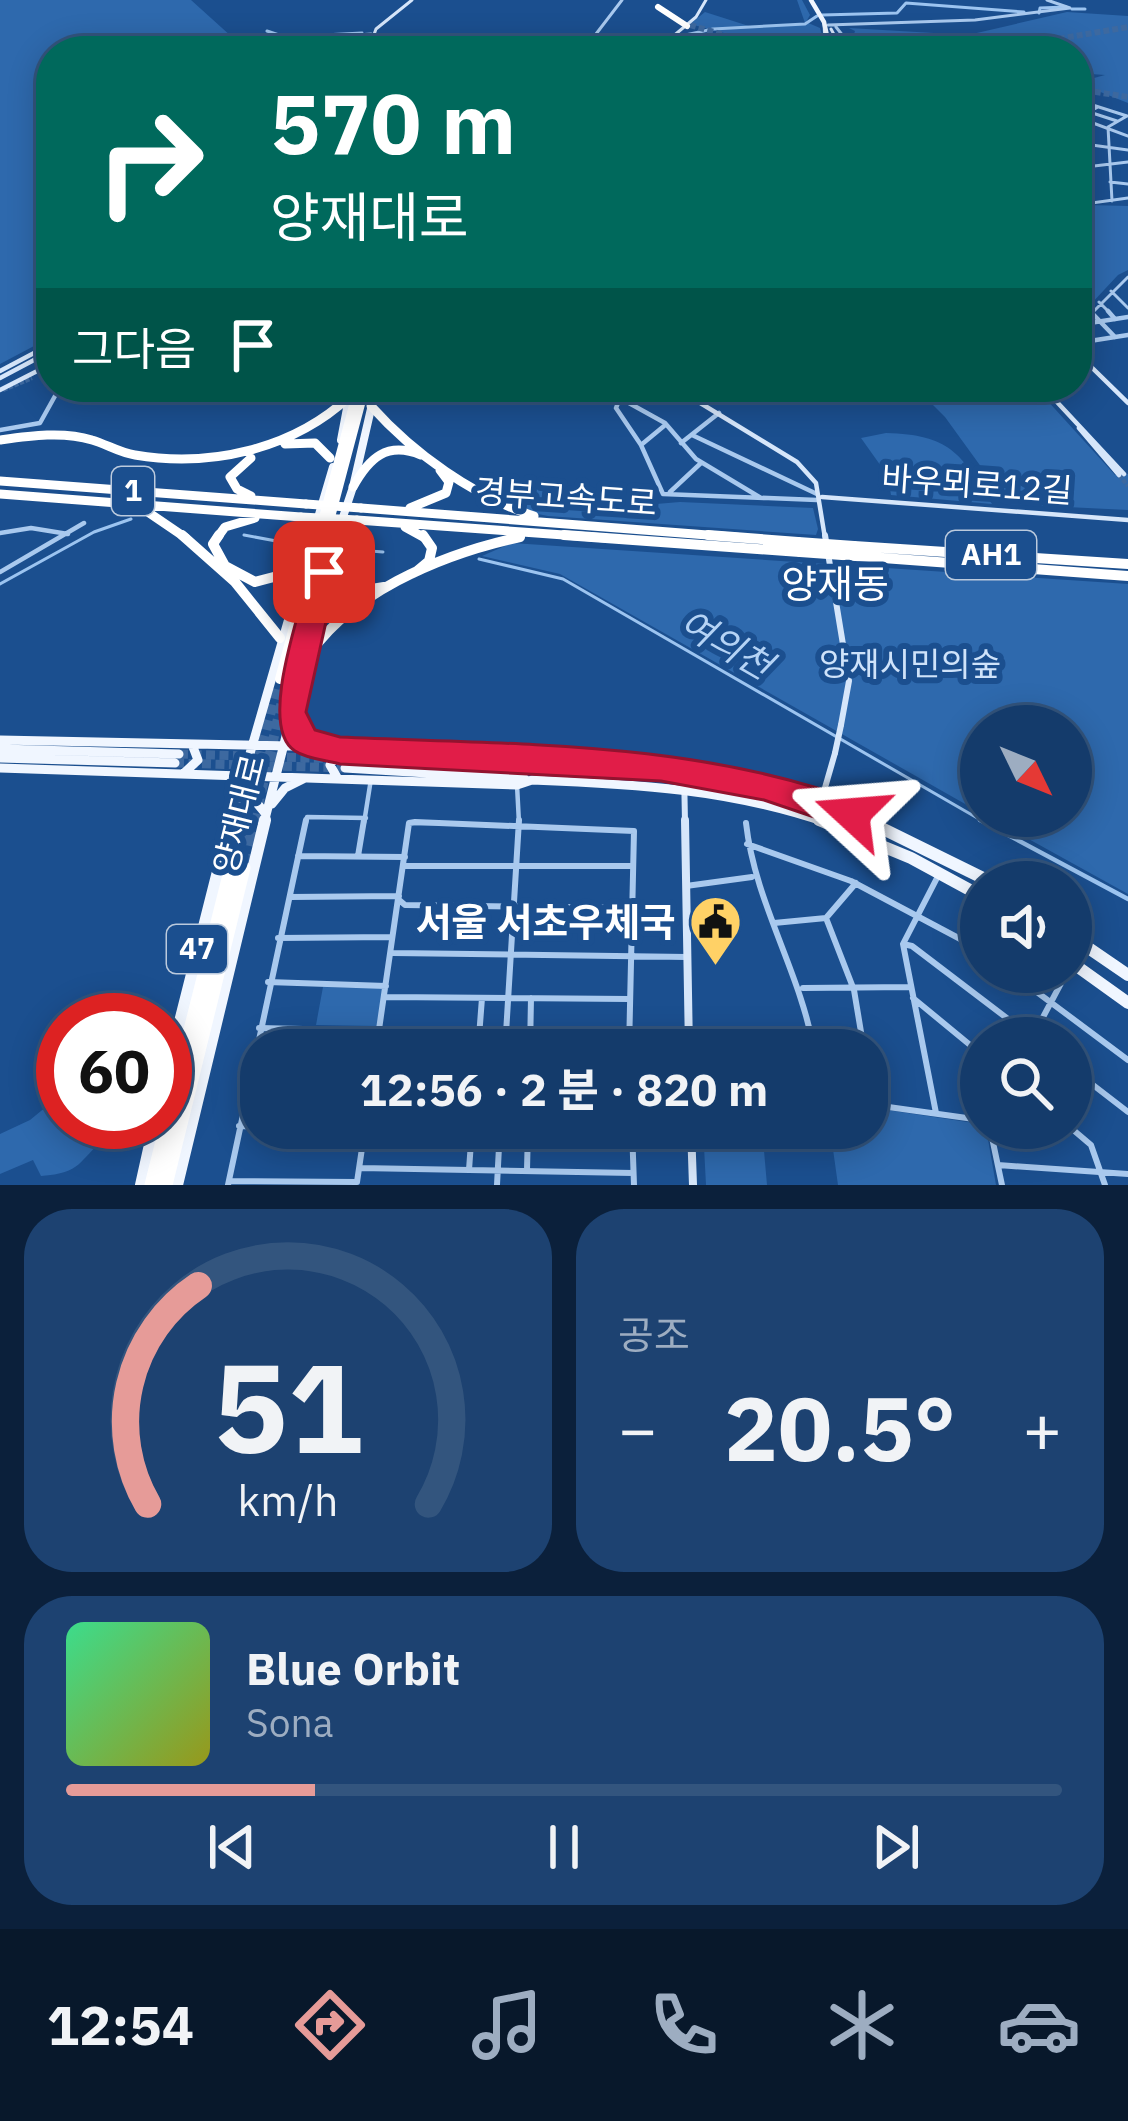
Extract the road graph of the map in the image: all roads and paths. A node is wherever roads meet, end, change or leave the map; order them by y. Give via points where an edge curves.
1 (412, 0) edge
2 (622, 0) edge
3 (707, 0) edge
4 (811, 0) edge
5 (1047, 0) edge
6 (657, 3) edge
7 (689, 25) tunnel mouth
8 (849, 25) junction
9 (830, 26) junction
10 (371, 34) joint
11 (344, 36) edge
12 (594, 36) edge
13 (679, 36) edge
14 (833, 36) edge
15 (833, 36) edge
16 (833, 36) edge
17 (836, 36) edge
18 (1092, 104) edge
19 (1098, 106) junction
20 (1092, 110) edge
21 (1092, 113) edge
22 (1127, 116) edge
23 (1118, 121) junction
24 (1092, 122) edge
25 (1108, 127) junction
26 (1128, 136) edge
27 (1092, 145) edge
28 (1107, 147) junction
29 (1128, 150) edge
30 (1128, 162) edge
31 (1108, 164) junction
32 (1092, 166) edge
33 (1110, 182) junction
34 (1128, 184) edge
35 (1128, 198) edge
36 (1112, 201) junction
37 (1092, 203) edge
38 (1126, 280) edge
39 (1110, 290) junction
40 (1099, 302) junction
41 (1128, 308) edge
42 (1092, 310) edge
43 (1092, 314) edge
44 (1128, 316) edge
45 (1115, 319) junction
46 (1098, 322) junction
47 (1092, 323) edge
48 (1128, 335) edge
49 (1115, 337) junction
50 (1092, 341) edge
51 (36, 363) edge
52 (36, 363) edge
53 (1092, 368) edge
54 (36, 373) edge
55 (32, 378) tunnel mouth
56 (0, 380) edge
57 (55, 402) edge
58 (344, 402) edge
59 (351, 402) edge
60 (353, 402) edge
61 (372, 402) edge
62 (618, 402) edge
63 (627, 402) edge
64 (700, 402) edge
65 (1055, 402) edge
66 (1128, 404) edge
67 (371, 406) junction
68 (719, 413) junction
69 (666, 425) junction
70 (341, 429) junction
71 (0, 430) edge
72 (692, 435) junction
73 (0, 443) edge
74 (680, 444) junction
75 (641, 446) junction
76 (17, 453) dead end
77 (330, 458) junction
78 (701, 464) junction
79 (1122, 474) dead end
80 (0, 481) edge
81 (353, 487) junction
82 (665, 494) junction
83 (0, 496) edge
84 (822, 497) junction
85 (762, 499) junction
86 (265, 502) junction
87 (136, 505) junction
88 (359, 514) junction
89 (375, 515) junction
90 (286, 516) junction
91 (1128, 520) edge
92 (84, 523) dead end
93 (308, 528) junction
94 (574, 530) junction
95 (0, 533) edge
96 (68, 534) junction
97 (335, 543) junction
98 (855, 551) junction
99 (305, 552) junction
100 (1128, 564) edge
101 (0, 572) edge
102 (1128, 576) edge
103 (280, 638) junction
104 (302, 666) junction
105 (282, 684) tunnel mouth
106 (294, 702) junction
107 (258, 719) junction
108 (0, 740) edge
109 (191, 746) junction
110 (218, 746) junction
111 (250, 746) junction
112 (283, 746) junction
113 (0, 753) edge
114 (179, 764) junction
115 (343, 764) junction
116 (0, 768) edge
117 (684, 770) junction
118 (208, 774) junction
119 (243, 775) junction
120 (276, 776) junction
121 (308, 777) junction
122 (371, 779) junction
123 (532, 780) junction
124 (517, 784) junction
125 (682, 787) junction
126 (237, 796) junction
127 (820, 803) junction
128 (266, 814) junction
129 (231, 818) junction
130 (366, 818) junction
131 (816, 819) junction
132 (746, 823) dead end
133 (519, 825) junction
134 (747, 844) junction
135 (298, 856) junction
136 (358, 856) junction
137 (404, 861) junction
138 (517, 865) junction
139 (960, 865) edge
140 (633, 866) junction
141 (940, 872) junction
142 (752, 877) junction
143 (856, 883) junction
144 (960, 884) edge
145 (684, 887) junction
146 (288, 897) junction
147 (398, 897) junction
148 (514, 905) junction
149 (632, 908) junction
150 (916, 913) junction
151 (826, 918) junction
152 (774, 923) junction
153 (392, 937) junction
154 (278, 938) junction
155 (960, 938) edge
156 (903, 944) junction
157 (1092, 950) edge
158 (390, 953) junction
159 (511, 954) junction
160 (631, 957) junction
161 (687, 958) junction
162 (1128, 975) edge
163 (1092, 978) edge
164 (268, 982) junction
165 (386, 986) junction
166 (911, 987) junction
167 (802, 988) junction
168 (854, 990) junction
169 (187, 993) edge
170 (1039, 993) edge
171 (1056, 993) edge
172 (385, 997) junction
173 (482, 998) junction
174 (508, 998) junction
175 (531, 998) junction
176 (914, 998) junction
177 (629, 999) junction
178 (1051, 1002) junction
179 (1128, 1003) edge
180 (1005, 1017) edge
181 (1043, 1017) edge
182 (259, 1028) joint
183 (380, 1029) joint
184 (479, 1029) edge
185 (506, 1029) edge
186 (530, 1029) edge
187 (628, 1029) edge
188 (689, 1029) edge
189 (810, 1029) edge
190 (860, 1029) edge
191 (960, 1036) edge
192 (1128, 1060) edge
193 (1092, 1084) edge
194 (888, 1106) edge
195 (1128, 1112) edge
196 (936, 1113) junction
197 (960, 1117) edge
198 (240, 1121) edge
199 (239, 1126) joint
200 (1092, 1147) edge
201 (149, 1149) edge
202 (362, 1149) edge
203 (470, 1149) edge
204 (499, 1149) edge
205 (528, 1149) edge
206 (632, 1149) edge
207 (692, 1149) edge
208 (995, 1149) edge
209 (998, 1165) junction
210 (360, 1168) junction
211 (469, 1170) junction
212 (498, 1171) junction
213 (527, 1172) junction
214 (633, 1173) junction
215 (1103, 1173) junction
216 (1128, 1174) edge
217 (229, 1183) edge
218 (357, 1184) edge
219 (141, 1185) edge
220 (152, 1185) edge
221 (164, 1185) edge
222 (177, 1185) edge
223 (497, 1185) edge
224 (634, 1185) edge
225 (693, 1185) edge
226 (1002, 1185) edge
227 (1106, 1185) edge

1 - 10 street
2 - 12 street
3 - 13 street
4 - 9 main road
5 - 8 street via 1070,8
6 - 7 highway, bridge
8 - 9 street
8 - 9 street
9 - 14 main road
9 - 15 street
9 - 16 street
9 - 17 street
10 - 11 street
18 - 19 street
19 - 20 street
19 - 22 street
21 - 23 street
22 - 23 street
23 - 25 street
24 - 25 street
25 - 26 street
25 - 28 street
27 - 28 street
28 - 29 street
28 - 31 street
30 - 31 street
31 - 32 street
31 - 33 street
33 - 34 street
33 - 36 street
35 - 36 street
36 - 37 street
38 - 39 street
39 - 40 street
39 - 41 street
40 - 42 street
40 - 45 street
43 - 46 street
44 - 45 street
45 - 46 street
46 - 47 street
46 - 49 street
48 - 49 street
49 - 50 street
51 - 56 street
52 - 56 street
53 - 66 street
54 - 55 street
57 - 71 street via 43,423
58 - 73 highway via 325,421 221,460 139,455 86,438
59 - 70 main road, 양재대로 / 47
60 - 105 highway
61 - 67 main road, 양재대로 / 47
62 - 75 street
63 - 69 street
64 - 68 street
65 - 79 street
67 - 81 main road, 양재대로 / 47
67 - 94 highway via 491,500
68 - 72 street
68 - 84 street via 797,462
69 - 74 street
69 - 75 street
70 - 77 main road
70 - 99 main road, 양재대로 / 47
72 - 74 street
72 - 84 street
73 - 76 highway
74 - 78 street
75 - 82 street
77 - 86 highway via 303,440 243,462 232,483
77 - 93 main road
78 - 82 street
78 - 85 street
80 - 86 highway, 경부고속도로 / 1
81 - 89 highway via 370,458 395,448 418,454 448,479 433,502
81 - 97 main road, 양재대로 / 47
82 - 85 street
83 - 87 highway, 경부고속도로 / 1
84 - 85 street
84 - 91 street, 바우뫼로12길
84 - 127 street, bridge via 849,681
86 - 88 highway, 경부고속도로 / 1, bridge
87 - 90 highway, 경부고속도로 / 1
87 - 103 highway via 171,526
88 - 89 highway, 경부고속도로 / 1
88 - 90 highway, 경부고속도로 / 1, bridge
89 - 94 highway, 경부고속도로 / AH1
89 - 97 highway via 423,535 432,548 427,563 362,591 337,574
90 - 93 highway via 229,525 215,537 215,554 245,581 273,582 294,566
92 - 96 street
93 - 99 main road
94 - 98 highway, 경부고속도로 / AH1, bridge
94 - 104 highway via 463,554 344,615
95 - 96 street
96 - 101 street
97 - 104 main road, 양재대로 / 47
98 - 100 highway, 경부고속도로 / AH1
98 - 102 highway, 경부고속도로 / AH1
99 - 103 main road, 양재대로 / 47
103 - 107 main road, 양재대로 / 47
104 - 106 main road, 양재대로 / 47
106 - 112 main road, 양재대로 / 47
106 - 115 main road via 301,738
107 - 110 main road
107 - 111 main road, 양재대로 / 47
108 - 109 main road
109 - 110 main road
109 - 114 main road via 199,760
110 - 111 main road
111 - 112 main road
111 - 119 main road, 양재대로 / 47
112 - 115 main road
112 - 120 main road, 양재대로 / 47
113 - 114 main road
114 - 116 main road
114 - 118 main road
115 - 117 main road via 528,761
115 - 121 main road
115 - 122 main road
115 - 123 main road
117 - 125 street
117 - 127 main road
118 - 119 main road
118 - 126 main road via 228,781
119 - 120 main road
119 - 126 main road, 양재대로 / 47
120 - 121 main road
120 - 128 main road, 양재대로 / 47
121 - 128 main road via 285,788
122 - 124 main road
122 - 130 street
123 - 124 main road
123 - 125 main road
124 - 133 street
125 - 131 main road
125 - 145 street
126 - 129 main road, 양재대로 / 47
127 - 131 street
127 - 139 main road
128 - 129 main road via 251,801
128 - 222 main road, 양재대로 / 47
129 - 169 main road, 양재대로 / 47
130 - 135 street via 307,817
130 - 136 street
131 - 141 main road
132 - 134 street
133 - 137 street via 409,823
133 - 138 street
133 - 140 street via 628,828
134 - 142 street
134 - 143 street
135 - 136 street
135 - 146 street
136 - 137 street
137 - 138 street
137 - 147 street
138 - 140 street
138 - 148 street
140 - 149 street
141 - 144 main road
141 - 150 street
142 - 145 street
142 - 152 street
143 - 150 street
143 - 151 street
145 - 161 street
146 - 147 street
146 - 154 street
147 - 148 street via 405,905
147 - 153 street
148 - 149 street
148 - 159 street
149 - 160 street
150 - 155 street
150 - 156 street
151 - 152 street
151 - 168 street
152 - 167 street
153 - 154 street
153 - 158 street
154 - 164 street
156 - 166 street
156 - 180 street
157 - 162 main road
158 - 159 street
158 - 165 street
159 - 160 street
159 - 174 street
160 - 161 street
160 - 177 street
161 - 188 street
163 - 179 main road
164 - 165 street
164 - 182 street
165 - 172 street
166 - 168 street
166 - 176 street
167 - 168 street
167 - 189 street
168 - 190 street
170 - 178 street
171 - 178 street
172 - 173 street
172 - 183 street
173 - 174 street
173 - 184 street
174 - 175 street
174 - 185 street
175 - 177 street
175 - 186 street
176 - 191 street
176 - 196 street
177 - 187 street
178 - 181 street
178 - 192 street
182 - 183 street
193 - 195 street
194 - 196 street
196 - 197 street
198 - 199 street
199 - 217 street
200 - 215 street
201 - 219 main road
202 - 210 street
203 - 211 street
204 - 212 street
205 - 213 street
206 - 214 street
207 - 225 street
208 - 209 street
209 - 215 street
209 - 226 street
210 - 211 street
210 - 218 street
211 - 212 street
212 - 213 street
212 - 223 street
213 - 214 street
214 - 224 street
215 - 216 street
215 - 227 street
217 - 218 street
220 - 221 highway via 237,868

